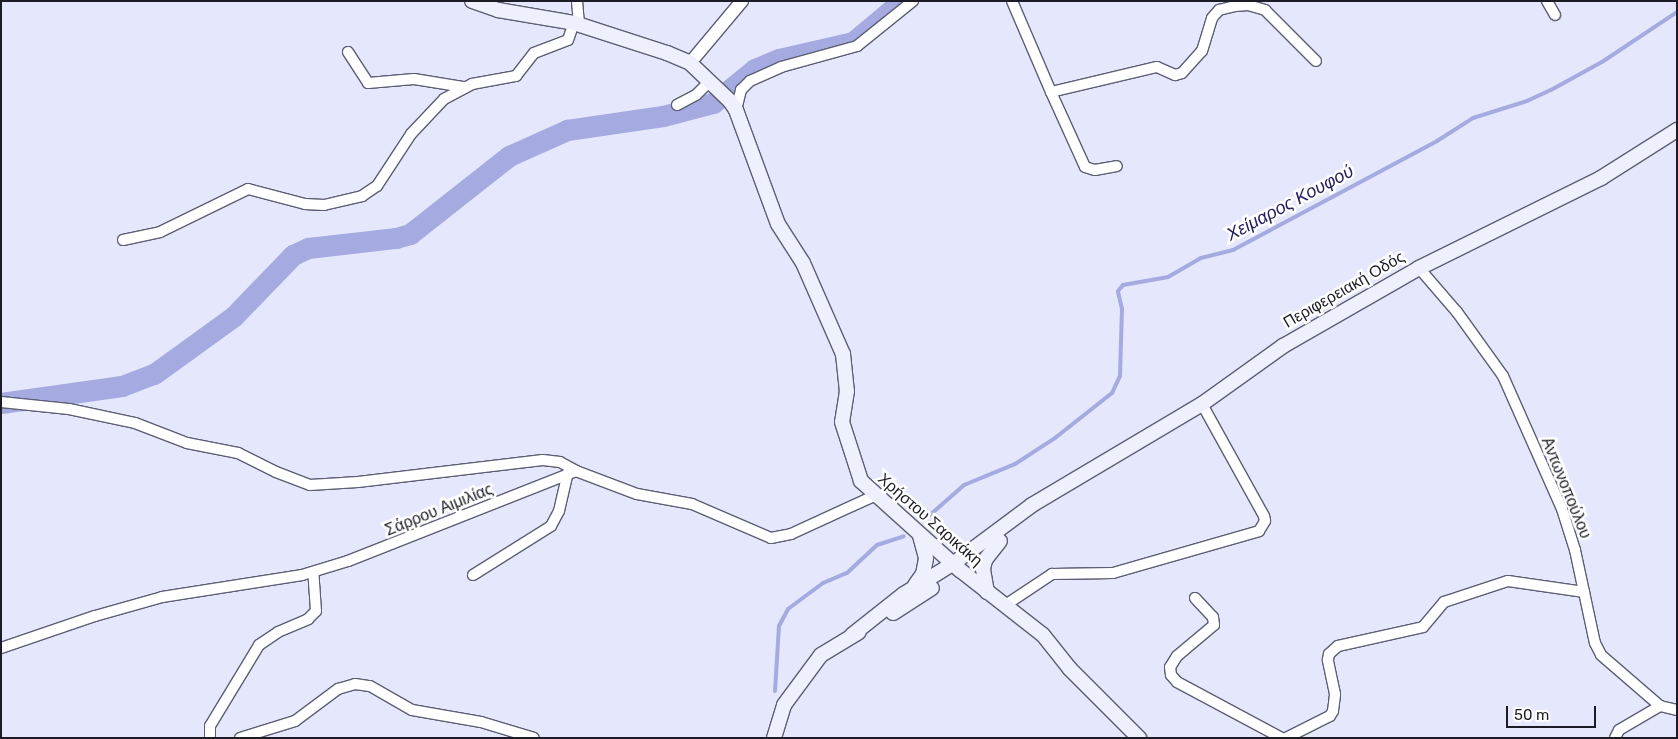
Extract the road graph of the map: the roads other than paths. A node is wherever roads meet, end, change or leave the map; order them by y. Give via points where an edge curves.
1 (472, 1) edge
2 (576, 1) edge
3 (742, 1) edge
4 (913, 1) edge
5 (1012, 1) edge
6 (1547, 1) edge
7 (1555, 15) dead end
8 (576, 24) junction
9 (348, 52) dead end
10 (1316, 61) dead end
11 (690, 63) junction
12 (715, 85) junction
13 (464, 86) junction
14 (1051, 92) junction
15 (677, 105) dead end
16 (733, 106) junction
17 (1677, 130) edge
18 (1117, 166) dead end
19 (123, 240) dead end
20 (1419, 268) junction
21 (1, 402) edge
22 (1202, 404) junction
23 (572, 472) junction
24 (874, 496) junction
25 (1041, 502) junction
26 (920, 535) junction
27 (1000, 541) junction
28 (957, 566) junction
29 (313, 572) junction
30 (473, 575) dead end
31 (987, 592) junction
32 (1584, 592) junction
33 (904, 594) junction
34 (1195, 598) dead end
35 (1004, 606) junction
36 (852, 635) junction
37 (1, 648) edge
38 (1660, 706) junction
39 (1677, 710) edge
40 (210, 738) edge
41 (240, 738) edge
42 (534, 738) edge
43 (774, 738) edge
44 (1139, 738) edge
45 (1282, 738) edge
46 (1286, 738) edge
47 (1615, 738) edge

1 - 8 main road via 498,10
2 - 8 street
3 - 11 street
4 - 16 street via 857,46 781,67 750,81
5 - 14 street
6 - 7 street
8 - 11 main road
8 - 13 street via 568,40 534,53 516,76
9 - 13 street via 368,83 409,79
10 - 14 street via 1265,10 1248,5 1235,6 1219,10 1212,18 1202,52 1182,73 1175,75 1157,67
11 - 12 main road, Χρήστου Σαρικάκη
12 - 15 street
12 - 16 main road, Χρήστου Σαρικάκη
13 - 19 street via 434,108 411,134 383,179 362,196 324,205 305,204 248,189 160,232
14 - 18 street via 1085,167 1095,170
16 - 24 main road, Χρήστου Σαρικάκη via 778,224 803,263 842,354 847,391 842,422 848,449 861,481
17 - 20 main road, Περιφερειακή Οδός via 1602,178
20 - 22 main road, Περιφερειακή Οδός via 1283,346
20 - 32 street, Αντωνοπούλου via 1457,312 1503,376 1562,509
21 - 23 street via 69,409 135,423 187,443 238,453 310,485 544,460 560,462
22 - 25 main road, Περιφερειακή Οδός
22 - 35 street via 1264,516 1266,521 1259,531 1113,573 1052,574
23 - 24 street via 636,494 692,504 771,538 790,534
23 - 29 street, Σάρρου Αιμιλίας via 411,538
23 - 30 street via 551,526
24 - 26 main road, Χρήστου Σαρικάκη
25 - 27 main road, Περιφερειακή Οδός via 1036,511
25 - 28 main road, Περιφερειακή Οδός
26 - 28 main road, Χρήστου Σαρικάκη
26 - 33 main road via 926,558 923,574
27 - 28 main road, Περιφερειακή Οδός
27 - 31 main road via 985,560 983,569
28 - 31 main road, Χρήστου Σαρικάκη
28 - 33 main road, Περιφερειακή Οδός
28 - 36 main road, Περιφερειακή Οδός via 866,629
29 - 37 street, Σάρρου Αιμιλίας via 162,597
29 - 40 street via 316,611 259,645 210,726
31 - 35 main road, Χρήστου Σαρικάκη
32 - 38 street, Αντωνοπούλου via 1595,643 1601,655
32 - 46 street via 1508,581 1444,602 1423,627 1338,646 1329,654 1328,660 1335,694 1333,711 1330,716
33 - 36 main road, Περιφερειακή Οδός
34 - 45 street via 1213,618 1214,625 1177,656 1170,668 1171,675 1177,682
35 - 44 main road, Χρήστου Σαρικάκη via 1043,635 1070,669
36 - 43 main road, Περιφερειακή Οδός via 821,655 794,689 784,706
38 - 39 street, Αντωνοπούλου
38 - 47 street via 1619,730
41 - 42 street via 295,721 338,689 355,684 370,686 412,710 481,722

